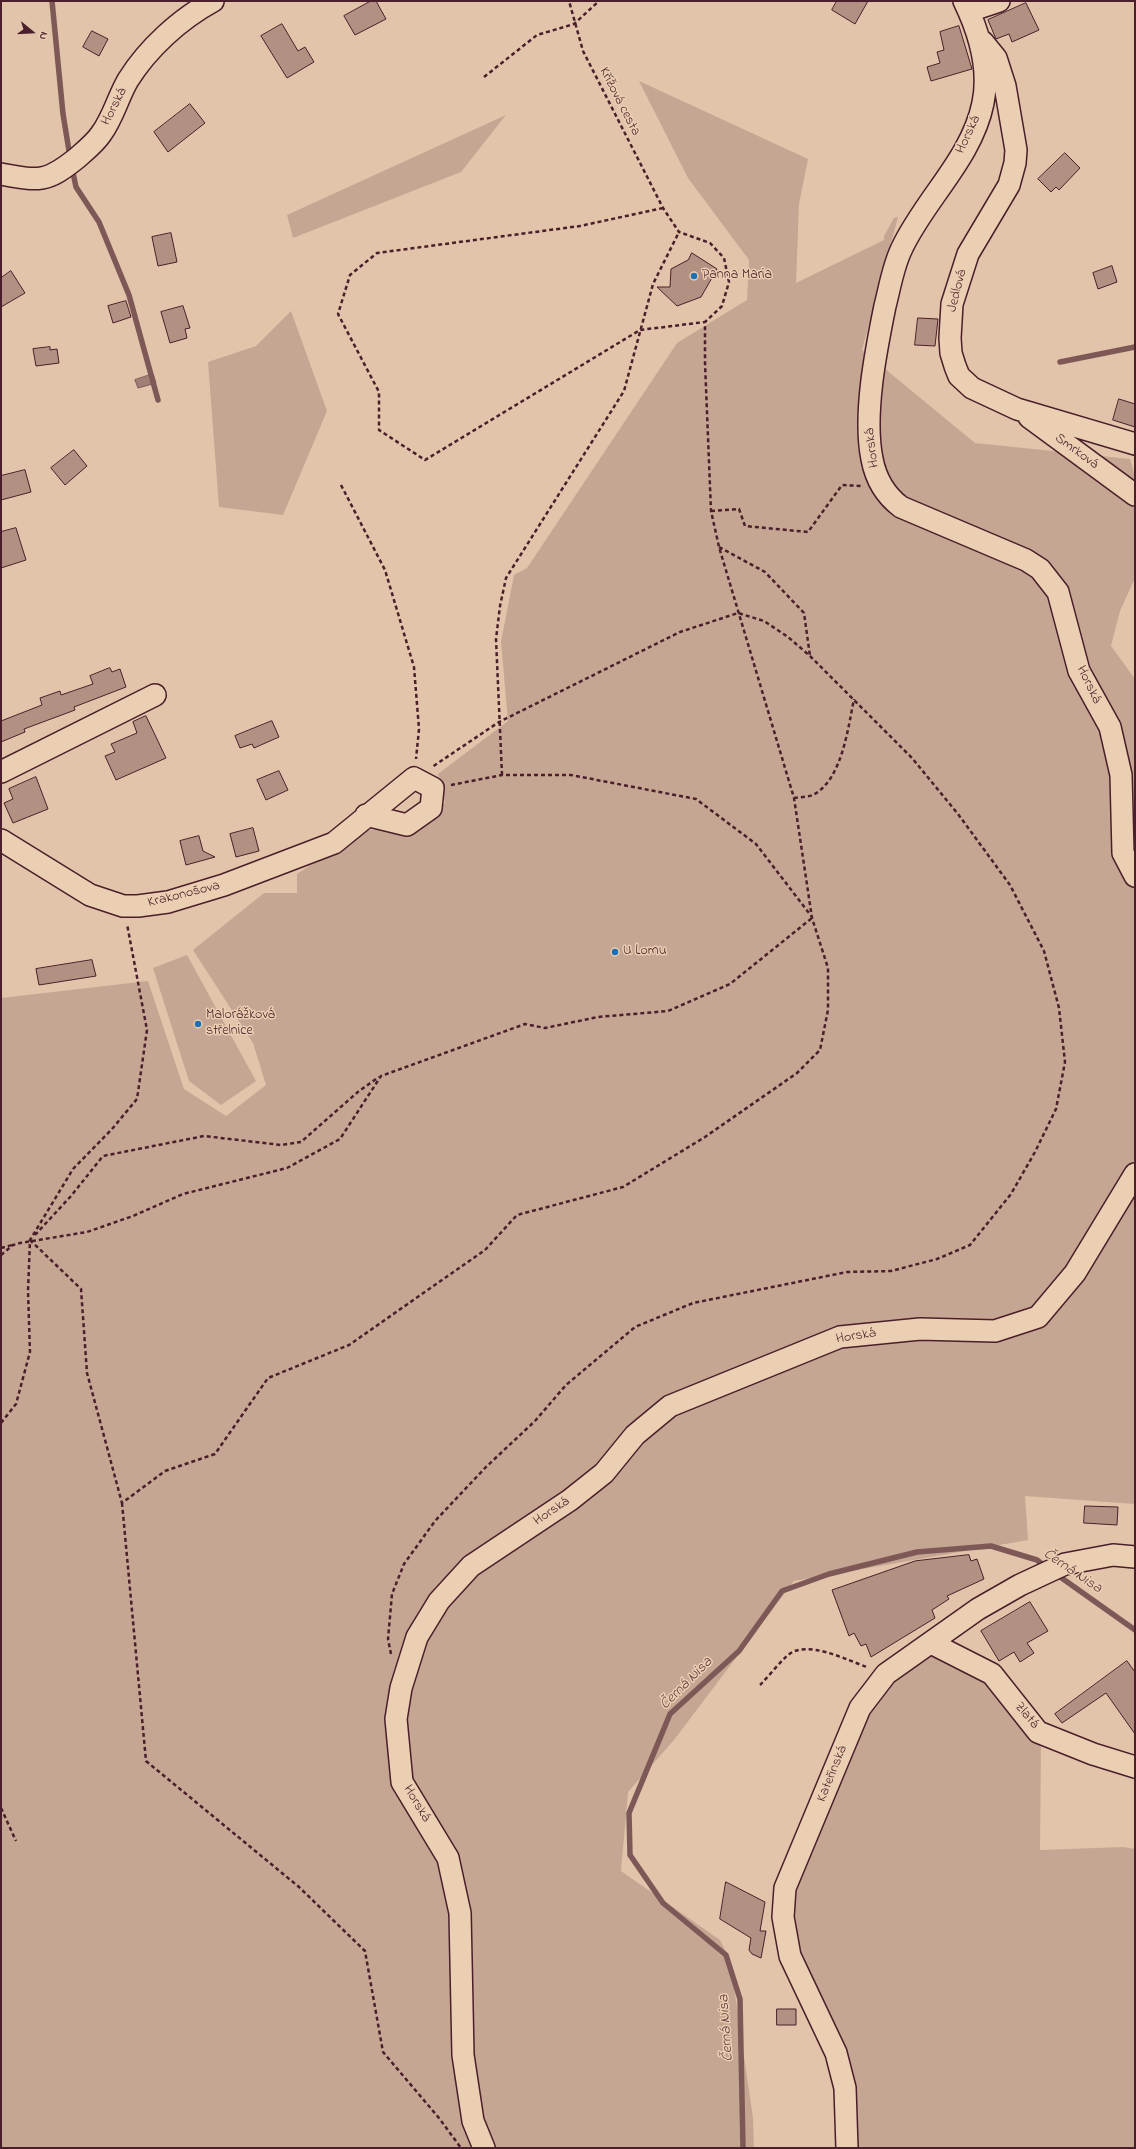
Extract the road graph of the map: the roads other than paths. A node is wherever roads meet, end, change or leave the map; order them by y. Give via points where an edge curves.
1 (213, 1) edge
2 (999, 1) edge
3 (966, 6) edge
4 (978, 36) junction
5 (1, 174) edge
6 (1017, 409) junction
7 (1135, 444) edge
8 (1135, 495) edge
9 (155, 695) dead end
10 (1, 772) edge
11 (366, 815) junction
12 (1, 840) edge
13 (1135, 876) edge
14 (1135, 1174) edge
15 (1135, 1557) edge
16 (931, 1643) junction
17 (1135, 1766) edge
18 (484, 2148) edge
19 (846, 2148) edge

1 - 5 street, Horská via 186,18 146,57 129,79 101,134 71,163 46,178
2 - 3 street
3 - 4 street, Horská
4 - 6 street, Jedlová via 996,58 1016,150 1015,163 1009,185 968,254 952,304 951,353 959,376 972,388
4 - 13 street, Horská via 986,82 980,113 955,166 901,249 894,269 874,360 870,428 872,459 882,488 901,507 1026,560 1040,569 1051,582 1061,602 1079,671 1110,727 1122,775 1123,852
6 - 7 street, Jedlová
6 - 8 street, Smrková
9 - 10 street
11 - 11 street, Krakonošova via 414,778 433,788 431,808 407,825
11 - 12 street, Krakonošova via 334,843 224,885 168,902 138,906 123,906 90,895
14 - 18 street, Horská via 1075,1273 1038,1317 996,1332 920,1329 840,1337 670,1406 635,1435 604,1473 570,1500 471,1566 439,1601 417,1637 400,1688 396,1719 402,1782 448,1858 460,1913 463,2055 474,2121
15 - 16 street, Kateřinská via 1113,1556 1065,1564 1020,1585 978,1609
16 - 17 street, Zlatá via 992,1674 1038,1732 1093,1754
16 - 19 street, Kateřinská via 886,1674 860,1708 785,1888 783,1917 790,1956 836,2053 845,2088

